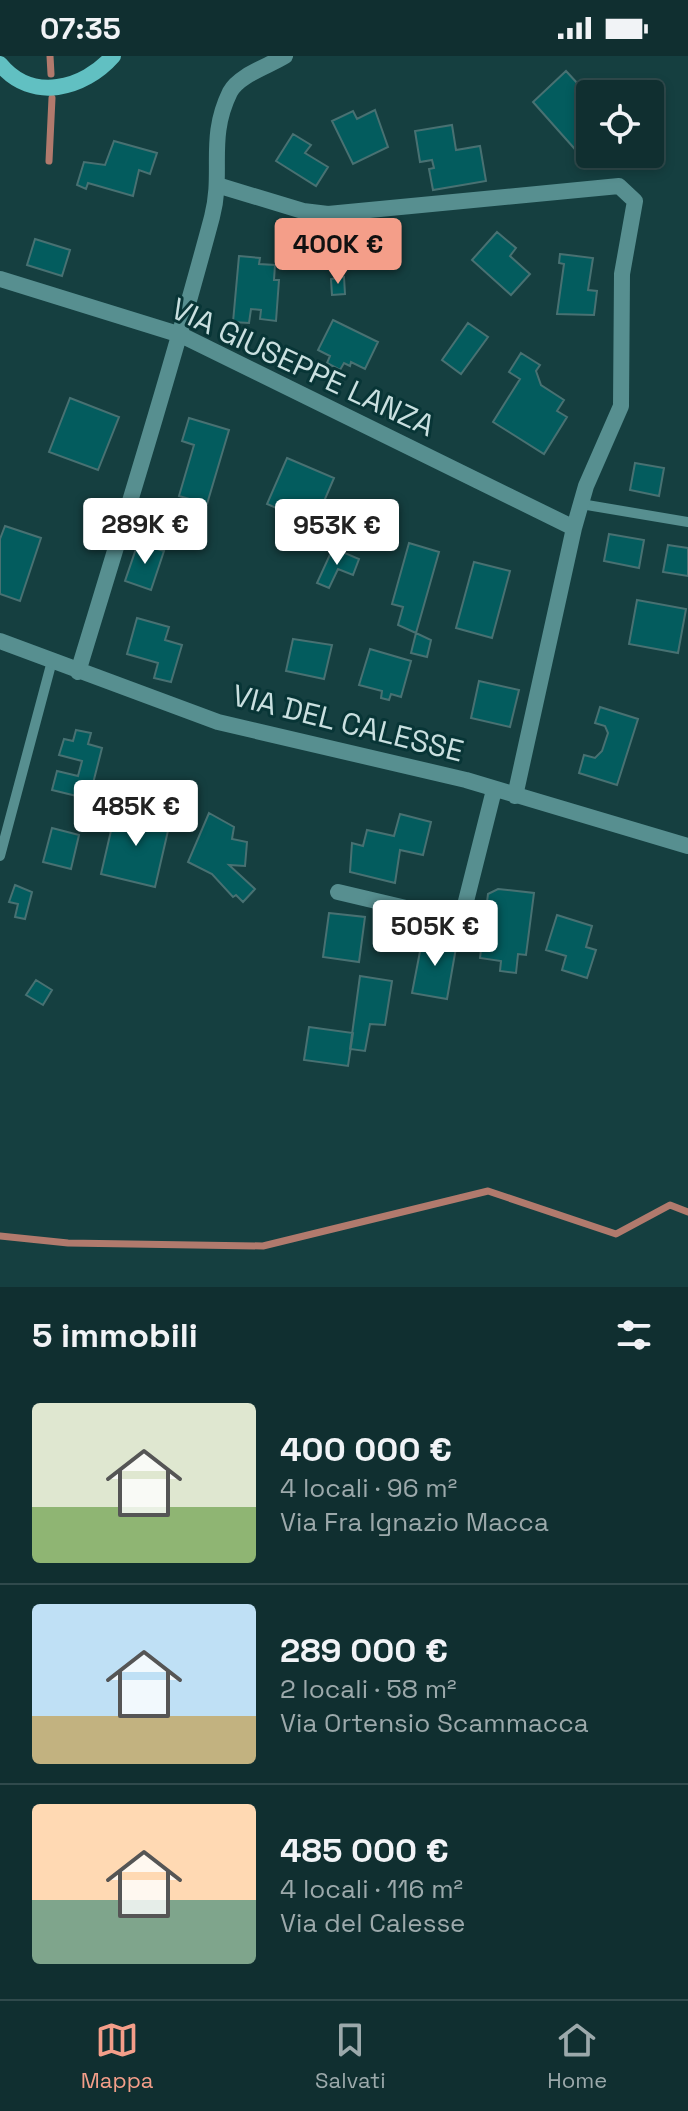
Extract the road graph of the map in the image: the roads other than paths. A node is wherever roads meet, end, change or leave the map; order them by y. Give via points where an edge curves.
1 (113, 56) edge
2 (285, 56) edge
3 (0, 64) edge
4 (217, 185) junction
5 (0, 279) edge
6 (181, 335) junction
7 (581, 504) junction
8 (688, 522) edge
9 (574, 528) junction
10 (0, 641) edge
11 (52, 661) junction
12 (78, 672) junction
13 (494, 790) junction
14 (515, 796) junction
15 (688, 846) edge
16 (0, 856) edge
17 (338, 892) dead end

1 - 3 main road via 86,80 53,89 22,81
2 - 4 street via 231,89 216,127
4 - 6 street
4 - 7 street via 328,214 619,186 635,201 622,274 621,406
5 - 6 street, VIA GIUSEPPE LANZA
6 - 9 street, VIA GIUSEPPE LANZA
6 - 12 street
7 - 8 lane
7 - 9 street
9 - 14 street
10 - 11 street, VIA DEL CALESSE
11 - 12 street, VIA DEL CALESSE
11 - 16 lane
12 - 13 street, VIA DEL CALESSE via 218,722
13 - 14 street, VIA DEL CALESSE
13 - 17 street via 461,921
14 - 15 street, VIA DEL CALESSE

